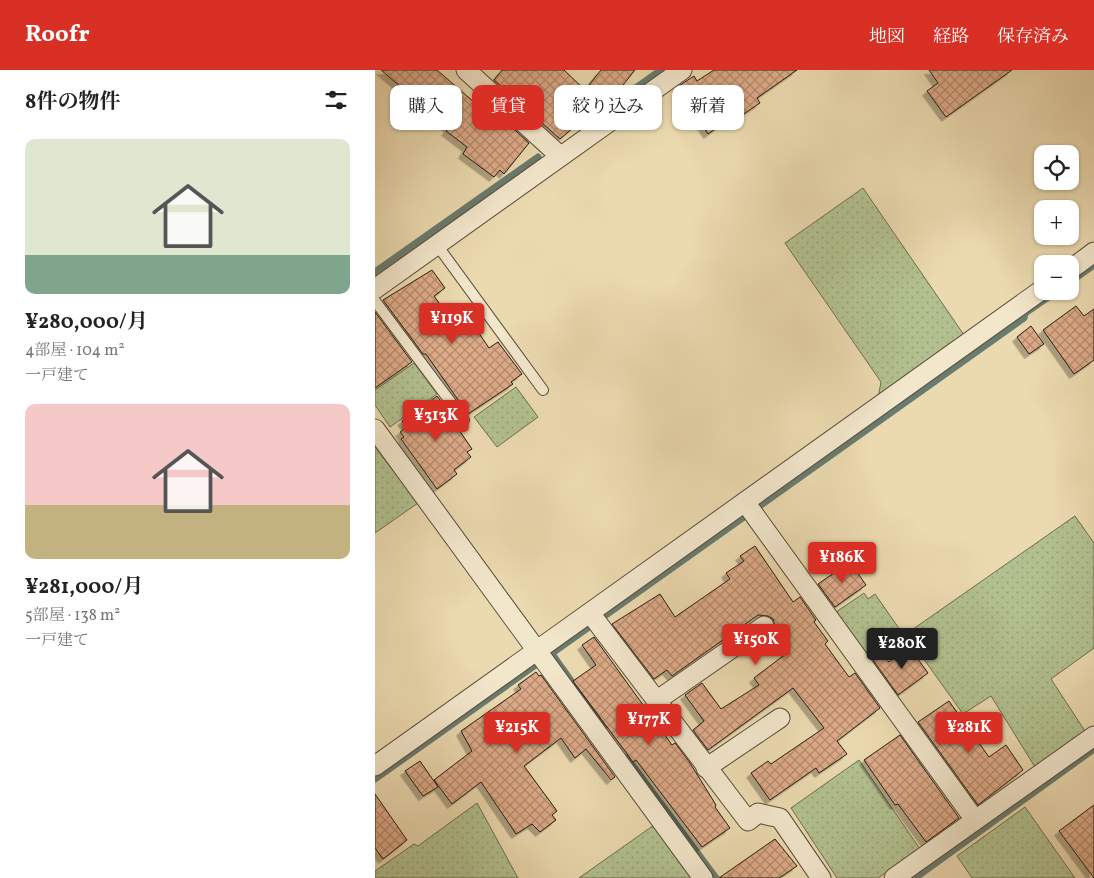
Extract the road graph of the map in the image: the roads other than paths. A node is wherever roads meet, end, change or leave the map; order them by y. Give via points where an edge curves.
1 (466, 70) edge
2 (682, 70) edge
3 (656, 75) edge
4 (560, 156) junction
5 (437, 245) junction
6 (1094, 252) edge
7 (1079, 263) edge
8 (375, 289) edge
9 (1034, 296) edge
10 (375, 301) edge
11 (543, 390) dead end
12 (464, 420) dead end
13 (375, 429) edge
14 (750, 509) junction
15 (595, 619) junction
16 (764, 626) dead end
17 (542, 658) junction
18 (656, 701) junction
19 (780, 718) dead end
20 (1094, 736) edge
21 (375, 766) edge
22 (707, 768) junction
23 (975, 820) junction
24 (703, 878) edge
25 (821, 878) edge
26 (895, 878) edge

1 - 4 street
2 - 3 street
3 - 4 street
4 - 5 street
5 - 8 street
5 - 11 lane
6 - 7 street
9 - 14 street
10 - 12 lane
13 - 17 street
14 - 15 street
14 - 23 street
15 - 17 street
15 - 18 street
16 - 18 street
17 - 21 street
17 - 24 street
18 - 22 street
19 - 22 street
20 - 23 street
22 - 25 street via 748,821 758,814 780,818
23 - 26 street

